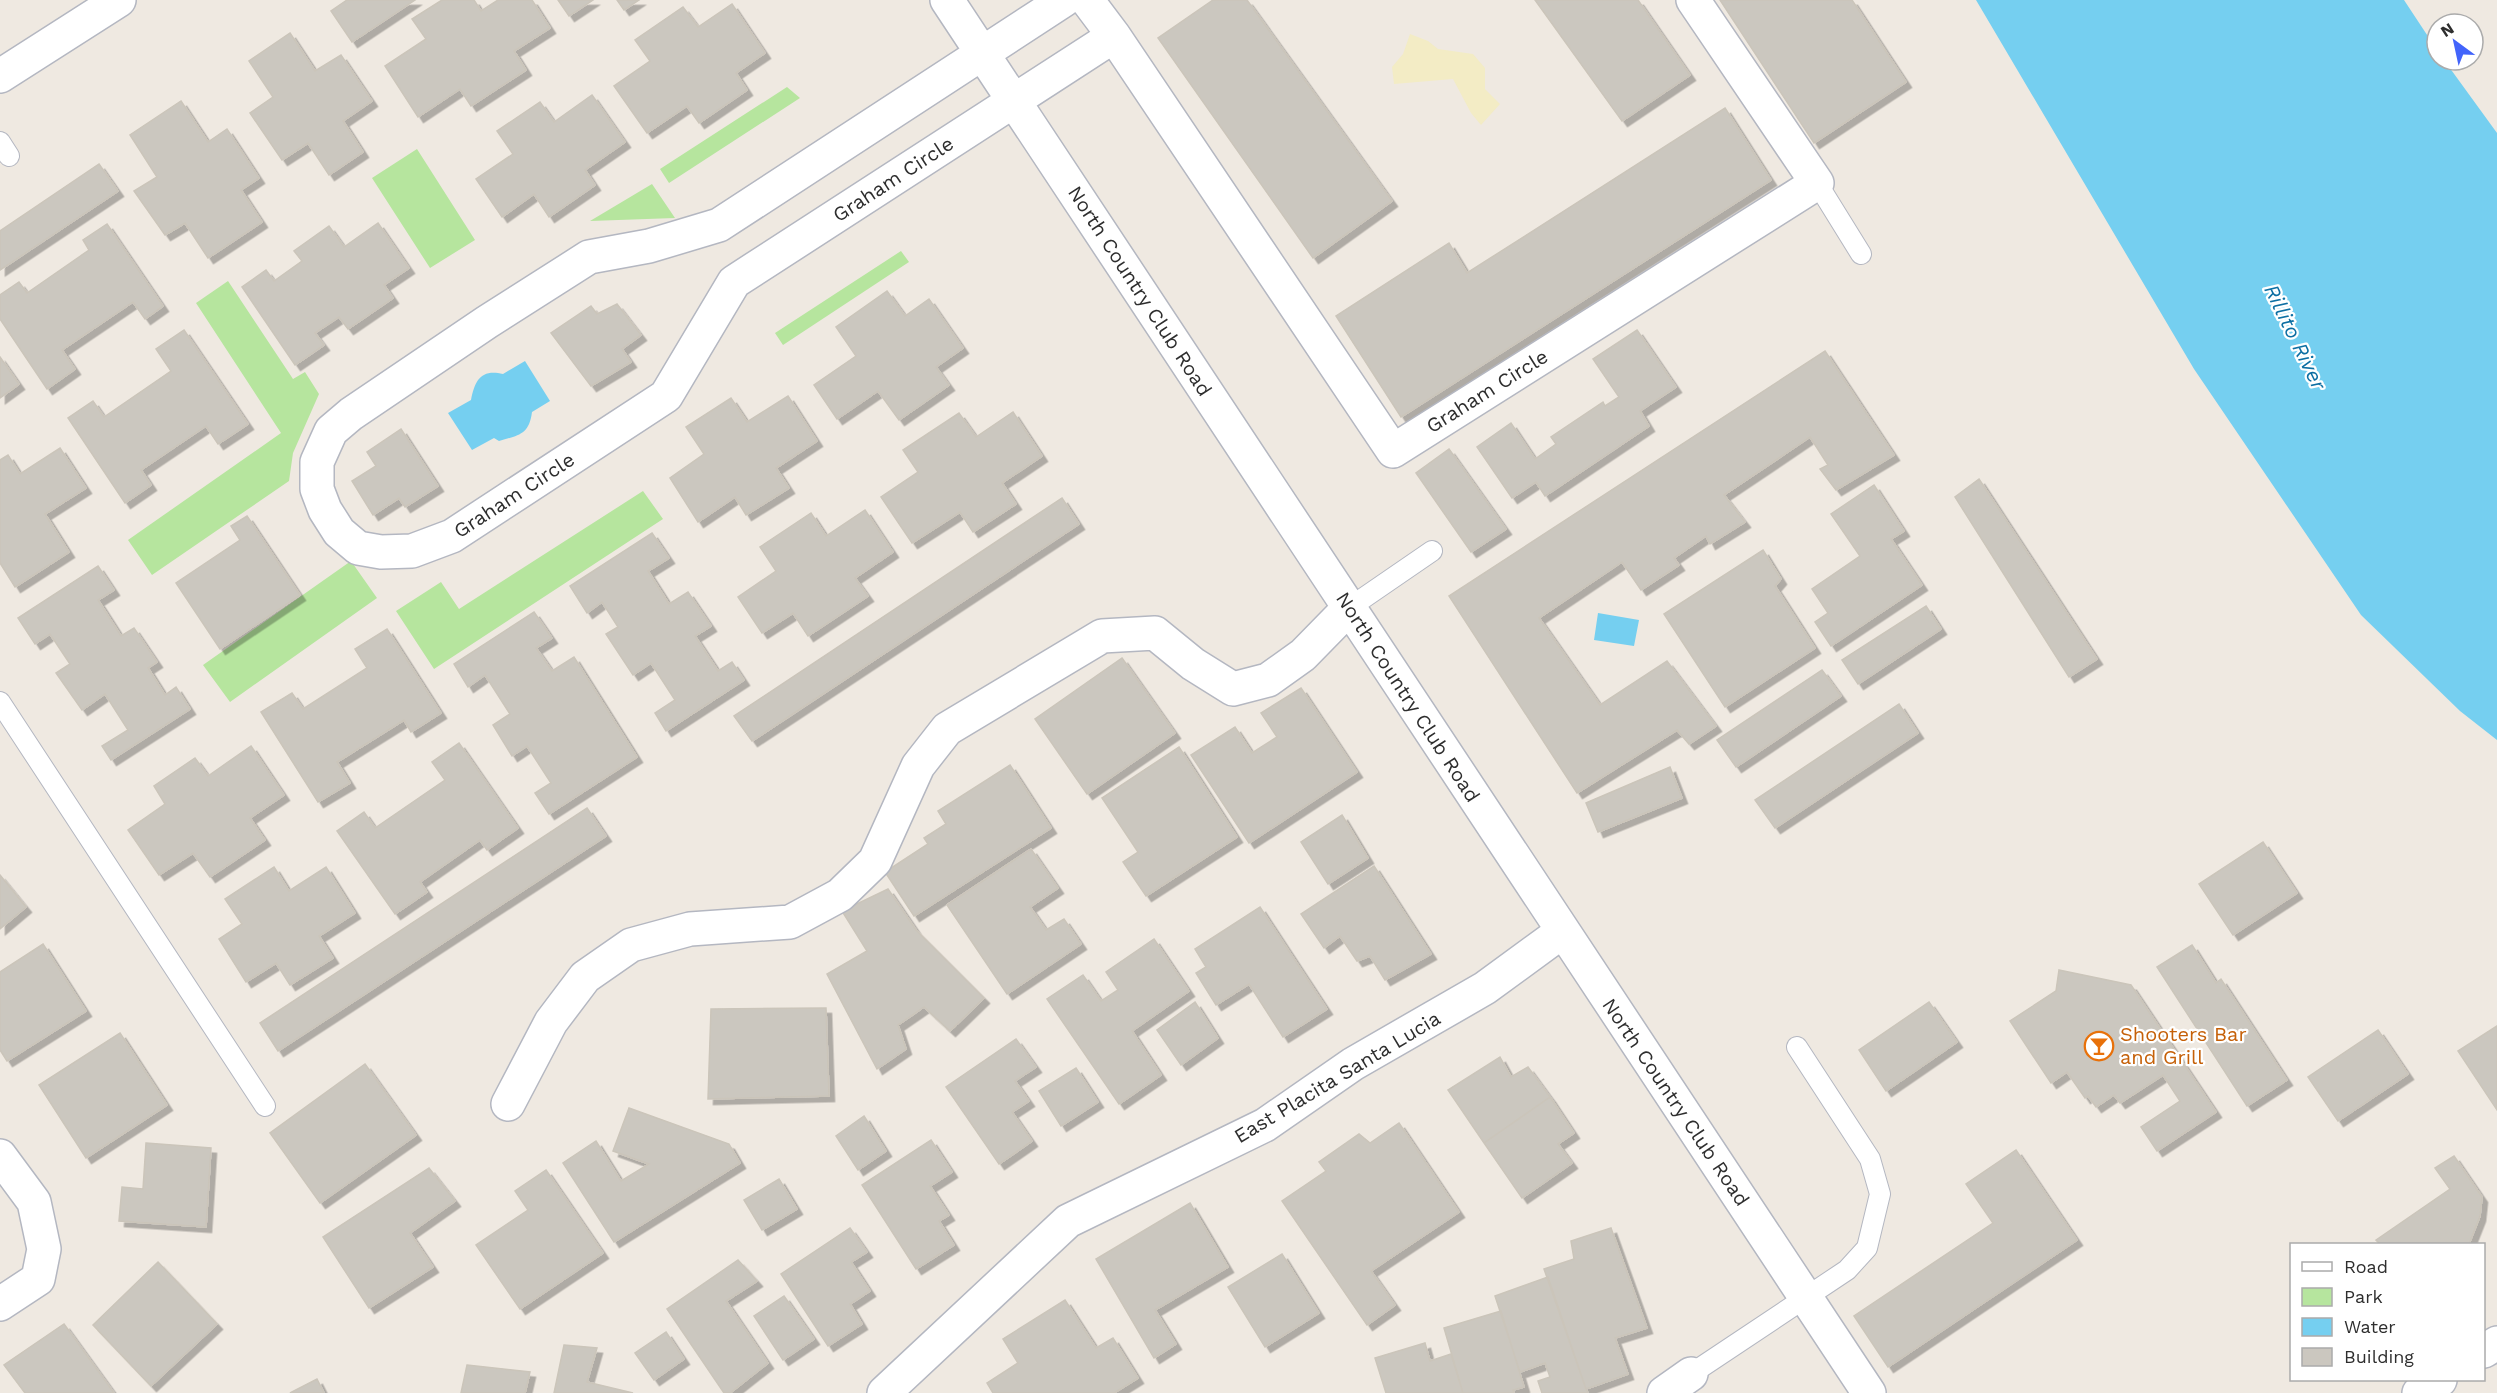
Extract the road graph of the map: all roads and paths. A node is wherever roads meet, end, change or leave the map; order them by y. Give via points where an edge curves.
1 (947, 0) edge
2 (1064, 0) edge
3 (1087, 0) edge
4 (1693, 0) edge
5 (107, 4) edge
6 (1114, 36) junction
7 (982, 54) junction
8 (0, 76) edge
9 (1014, 100) junction
10 (1817, 183) junction
11 (1862, 254) dead end
12 (1432, 551) dead end
13 (1349, 608) junction
14 (0, 702) edge
15 (1563, 931) junction
16 (1797, 1047) dead end
17 (508, 1104) dead end
18 (265, 1106) dead end
19 (0, 1156) edge
20 (1805, 1296) junction
21 (0, 1304) edge
22 (1691, 1374) joint
23 (2438, 1381) edge
24 (884, 1393) edge
25 (1664, 1393) edge
26 (1869, 1393) edge
27 (2420, 1393) edge

1 - 7 street, North Country Club Road
2 - 7 street, Graham Circle
3 - 6 street, Graham Circle
4 - 10 street
5 - 8 street
6 - 9 street, Graham Circle
6 - 10 street, Graham Circle via 1393,451
7 - 9 street, North Country Club Road
7 - 9 street, Graham Circle via 719,225 649,246 589,257 351,414 331,431 317,462 317,489 339,532 358,548 381,552 412,551 452,536 666,396 734,282
9 - 13 street, North Country Club Road
10 - 11 lane
12 - 13 lane
13 - 15 street, North Country Club Road
13 - 17 street via 1294,661 1268,680 1233,688 1193,664 1155,633 1101,636 947,729 918,766 875,861 840,895 790,922 690,929 632,945 585,977 551,1022
14 - 18 lane
15 - 20 street, North Country Club Road
15 - 24 street, East Placita Santa Lucia via 1485,988 1353,1064 1265,1125 1068,1221
16 - 20 lane via 1870,1159 1880,1194 1867,1248 1847,1270
19 - 21 street via 34,1202 44,1249 38,1279
20 - 22 lane
20 - 26 street, North Country Club Road
22 - 25 street
23 - 27 street

